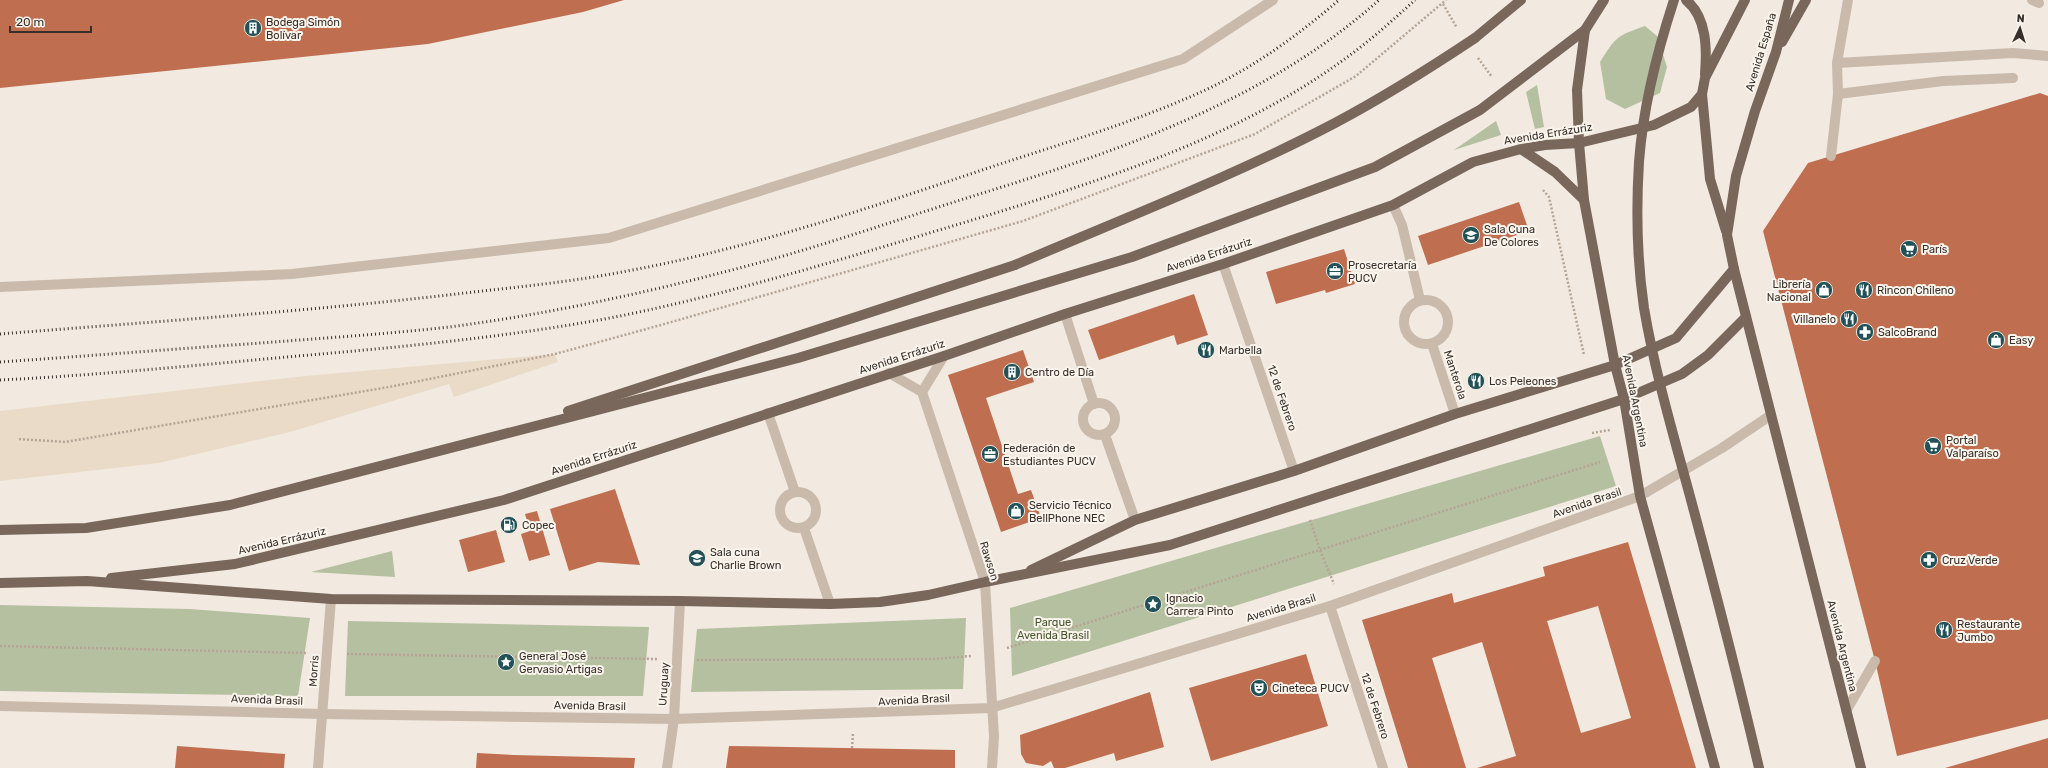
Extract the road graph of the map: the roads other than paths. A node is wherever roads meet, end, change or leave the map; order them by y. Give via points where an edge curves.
1 (1273, 0) edge
2 (1521, 0) edge
3 (1604, 0) edge
4 (1674, 0) edge
5 (1686, 0) edge
6 (1745, 0) edge
7 (1789, 0) edge
8 (1806, 0) edge
9 (1848, 0) edge
10 (1585, 30) junction
11 (1776, 52) junction
12 (2048, 56) edge
13 (1837, 63) junction
14 (1705, 78) junction
15 (2013, 78) dead end
16 (1702, 94) junction
17 (1838, 94) junction
18 (1755, 111) joint
19 (1579, 143) junction
20 (1521, 149) junction
21 (1831, 156) dead end
22 (1584, 200) junction
23 (1393, 205) junction
24 (1727, 235) junction
25 (1223, 264) junction
26 (1734, 269) junction
27 (0, 287) edge
28 (1420, 300) junction
29 (1065, 314) junction
30 (1746, 317) junction
31 (1432, 344) junction
32 (944, 356) junction
33 (1615, 365) junction
34 (889, 373) junction
35 (922, 392) junction
36 (1624, 399) junction
37 (1094, 404) junction
38 (768, 413) junction
39 (1455, 414) junction
40 (1771, 415) junction
41 (1105, 435) junction
42 (480, 440) junction
43 (1294, 471) junction
44 (795, 492) junction
45 (1640, 496) junction
46 (1135, 520) junction
47 (804, 528) junction
48 (0, 530) edge
49 (1017, 577) junction
50 (87, 581) junction
51 (985, 582) junction
52 (0, 584) edge
53 (331, 599) junction
54 (680, 601) junction
55 (830, 604) junction
56 (1330, 606) junction
57 (1875, 661) dead end
58 (0, 706) edge
59 (991, 708) junction
60 (1846, 711) junction
61 (323, 714) junction
62 (674, 719) junction
63 (318, 768) edge
64 (666, 768) edge
65 (992, 768) edge
66 (1383, 768) edge
67 (1715, 768) edge
68 (1759, 768) edge
69 (1861, 768) edge

1 - 27 street via 1183,59 609,238 292,274
2 - 42 main road, bridge via 1475,38 1433,66 1336,122 1248,166 1015,265
3 - 10 main road
4 - 68 main road, bridge via 1657,55 1644,117 1639,162 1638,196 1644,308
5 - 14 main road via 1694,6 1701,21 1706,57
6 - 14 main road
7 - 11 main road, Avenida España
8 - 11 main road
9 - 13 street
10 - 19 main road, Avenida Argentina via 1578,90
10 - 42 main road, Avenida Errázuriz via 1480,110 1376,167 1139,255 798,358
11 - 18 main road, Avenida España
12 - 13 street via 2013,53
13 - 17 street
14 - 16 main road
15 - 17 street via 1943,81
16 - 19 main road, Avenida Errázuriz via 1690,107 1654,125
16 - 24 main road via 1710,179
17 - 21 street
18 - 24 main road, Avenida Argentina via 1736,176
19 - 20 main road, Avenida Errázuriz
19 - 22 main road, Avenida Argentina
20 - 22 main road via 1555,172
20 - 23 main road, Avenida Errázuriz via 1473,162
22 - 33 main road, Avenida Argentina
23 - 25 main road, Avenida Errázuriz
23 - 28 street via 1402,225
24 - 26 main road, Avenida Argentina
25 - 29 main road, Avenida Errázuriz
25 - 43 street, 12 de Febrero
26 - 30 main road, Avenida Argentina
26 - 33 main road via 1676,338
28 - 31 street, Manterola via 1435,301 1442,306 1447,316 1448,327
28 - 31 street, Manterola via 1405,314 1404,328 1418,343
29 - 32 main road, Avenida Errázuriz
29 - 37 street
30 - 36 main road via 1708,355 1682,374
30 - 40 main road, Avenida Argentina
31 - 39 street, Manterola
32 - 34 main road, Avenida Errázuriz
32 - 35 street
33 - 36 main road, Avenida Argentina
33 - 39 main road
34 - 35 street
34 - 38 main road, Avenida Errázuriz
35 - 51 street, Rawson
36 - 45 main road, Avenida Argentina
36 - 49 main road via 1170,546
37 - 41 street via 1105,404 1114,411 1114,428
37 - 41 street via 1089,406 1083,415 1084,425 1090,433
38 - 44 street
38 - 50 main road, Avenida Errázuriz via 504,500 235,564
39 - 43 main road
40 - 45 street, Avenida Brasil via 1722,448
40 - 60 main road, Avenida Argentina
41 - 46 street
42 - 48 main road, Avenida Errázuriz via 230,505 86,528
43 - 46 main road
44 - 47 street via 806,493 816,508 814,520
44 - 47 street via 784,499 780,515 787,525
45 - 56 street, Avenida Brasil
45 - 67 main road, Avenida Argentina
46 - 49 main road
47 - 55 street
49 - 51 main road
50 - 52 main road
50 - 53 main road
51 - 55 main road via 928,596 880,602
51 - 59 street, Rawson
53 - 54 main road
53 - 61 street, Morris
54 - 55 main road
54 - 62 street, Uruguay
56 - 59 street, Avenida Brasil
56 - 66 street, 12 de Febrero
57 - 60 street
58 - 61 street, Avenida Brasil
59 - 62 street, Avenida Brasil
59 - 65 street, Rawson via 994,737
60 - 69 main road, Avenida Argentina
61 - 62 street, Avenida Brasil
61 - 63 street, Morris
62 - 64 street, Uruguay

